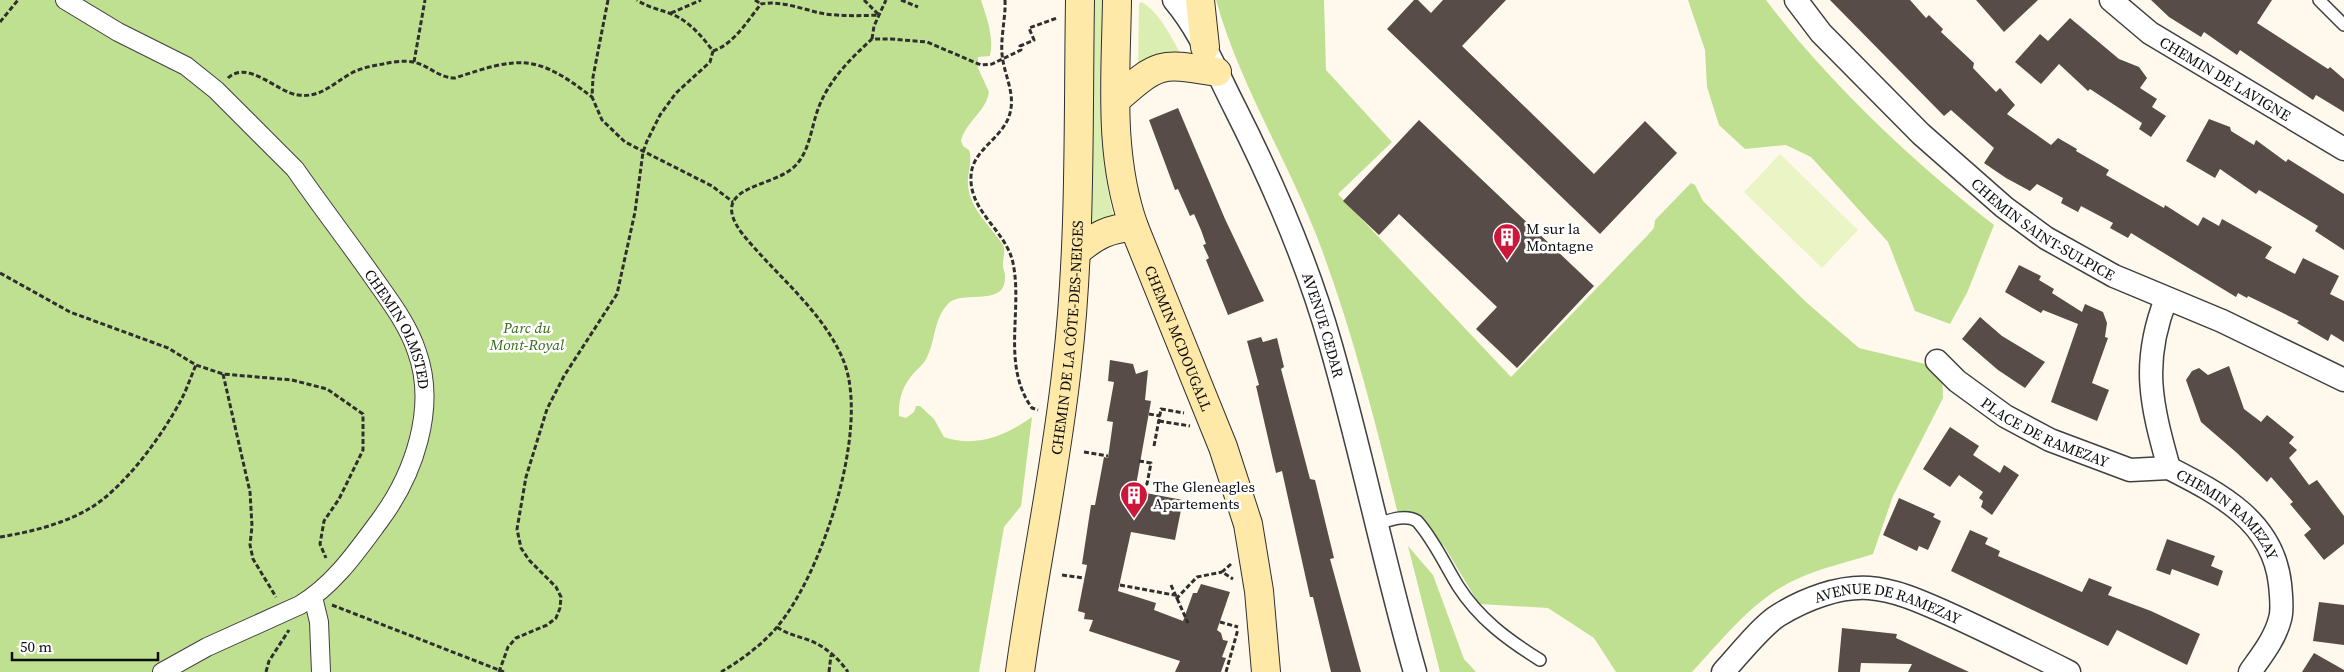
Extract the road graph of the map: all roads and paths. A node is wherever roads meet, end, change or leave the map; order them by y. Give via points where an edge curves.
1 (18, 0) edge
2 (65, 0) edge
3 (425, 0) edge
4 (608, 0) edge
5 (637, 0) edge
6 (701, 0) edge
7 (756, 0) edge
8 (864, 0) edge
9 (886, 0) edge
10 (901, 0) edge
11 (1005, 0) edge
12 (1080, 0) edge
13 (1117, 0) edge
14 (1174, 0) edge
15 (1200, 0) edge
16 (1796, 0) edge
17 (2112, 0) edge
18 (2319, 0) edge
19 (761, 4) junction
20 (918, 7) dead end
21 (671, 13) junction
22 (879, 15) junction
23 (1053, 18) dead end
24 (0, 22) edge
25 (2344, 25) edge
26 (872, 39) junction
27 (1205, 47) junction
28 (713, 51) junction
29 (1002, 58) junction
30 (414, 62) junction
31 (1217, 72) junction
32 (216, 90) junction
33 (592, 97) junction
34 (1117, 99) junction
35 (2344, 149) edge
36 (643, 152) junction
37 (733, 202) junction
38 (1134, 227) junction
39 (1076, 252) junction
40 (0, 273) edge
41 (2166, 299) junction
42 (1937, 361) dead end
43 (196, 365) junction
44 (223, 374) junction
45 (2344, 380) edge
46 (1038, 410) dead end
47 (1149, 414) dead end
48 (1160, 416) junction
49 (1158, 421) junction
50 (1154, 446) dead end
51 (1084, 452) dead end
52 (1108, 456) dead end
53 (1140, 461) dead end
54 (2169, 468) junction
55 (1142, 487) dead end
56 (1377, 524) junction
57 (0, 537) edge
58 (1230, 554) dead end
59 (1232, 563) junction
60 (1222, 572) junction
61 (1062, 575) dead end
62 (335, 577) junction
63 (1084, 578) dead end
64 (1120, 585) dead end
65 (1171, 585) dead end
66 (1174, 595) junction
67 (313, 597) junction
68 (1176, 600) junction
69 (289, 620) junction
70 (1220, 622) dead end
71 (1188, 623) dead end
72 (777, 627) junction
73 (831, 654) junction
74 (1540, 660) dead end
75 (499, 671) edge
76 (162, 672) edge
77 (266, 672) edge
78 (321, 672) edge
79 (504, 672) edge
80 (721, 672) edge
81 (829, 672) edge
82 (848, 672) edge
83 (1020, 672) edge
84 (1226, 672) edge
85 (1266, 672) edge
86 (1415, 672) edge
87 (1723, 672) edge
88 (2069, 672) edge
89 (2250, 672) edge

1 - 24 path
2 - 32 street, CHEMIN OLMSTED via 118,32 186,66
3 - 30 path
4 - 33 path
5 - 21 path via 645,6
6 - 21 path
7 - 19 path
8 - 22 path
9 - 22 path
10 - 20 path
11 - 29 path
12 - 39 main road, CHEMIN DE LA CÔTE-DES-NEIGES
13 - 34 main road, CHEMIN MCDOUGALL
14 - 27 street, AVENUE CEDAR
15 - 27 main road
16 - 41 street, CHEMIN SAINT-SULPICE via 1821,33 1921,134 2004,207 2046,238 2114,276
17 - 35 street, CHEMIN DE LAVIGNE via 2150,33
18 - 25 lane
19 - 22 path via 776,0 824,14
19 - 28 path via 730,42
21 - 28 path via 690,24
22 - 26 path
23 - 29 path via 1029,28 1034,40 1020,46 1022,50
26 - 29 path via 927,42 981,64 992,64
26 - 37 path via 844,65 824,95 804,154 795,166 771,181 744,191
27 - 31 street, AVENUE CEDAR
28 - 36 path via 710,62 676,93 660,115
29 - 46 path via 1011,96 1010,112 1003,126 975,160 971,183 980,209 1010,251 1014,270 1016,368 1026,398 1032,408
30 - 32 path via 365,68 351,73 319,94 307,96 296,95 241,72 232,75
30 - 33 path via 447,78 455,78 504,64 533,62 553,70
31 - 34 main road via 1178,66 1160,67 1146,74
31 - 56 street, AVENUE CEDAR via 1281,206 1312,285
32 - 62 street, CHEMIN OLMSTED via 294,169 395,309 420,363 424,408 413,459 384,515
33 - 36 path via 598,114 612,132
34 - 38 main road, CHEMIN MCDOUGALL via 1118,160
36 - 37 path via 712,186
36 - 75 path via 635,212 618,294 564,376 547,409 520,506 517,529 521,548 556,587 561,597 560,608 556,618 547,625 516,638 508,648
37 - 72 path via 734,223 827,333 844,362 850,396 849,442 828,529 805,583
38 - 39 main road via 1103,232
38 - 85 main road, CHEMIN MCDOUGALL via 1223,447 1248,524 1259,591
39 - 83 main road, CHEMIN DE LA CÔTE-DES-NEIGES via 1064,392
40 - 43 path via 70,312 168,348
41 - 45 street, CHEMIN SAINT-SULPICE via 2222,321
41 - 54 street, CHEMIN RAMEZAY via 2151,348 2150,374 2154,408
42 - 54 street, PLACE DE RAMEZAY via 1957,381 2005,416 2050,440 2130,470
43 - 44 path
43 - 57 path via 169,420 134,467 105,497 87,510 46,528
44 - 62 path via 292,380 327,388 363,414 362,450 339,499 324,521 321,536 320,544
44 - 69 path via 250,492 253,560
47 - 48 path
48 - 49 path
48 - 49 path via 1161,409 1187,413 1192,426
49 - 50 path
51 - 52 path
53 - 55 path via 1151,463 1147,484
54 - 89 street, CHEMIN RAMEZAY via 2205,486 2246,516 2269,544 2279,570 2280,618 2268,646
56 - 74 lane via 1403,518 1417,520 1460,589 1479,612 1495,630
56 - 86 street, AVENUE CEDAR
58 - 59 path
59 - 60 path
59 - 60 path via 1234,580
60 - 68 path via 1197,577
61 - 63 path
62 - 67 street, CHEMIN OLMSTED
64 - 66 path
65 - 66 path
66 - 68 path
67 - 69 street, CHEMIN OLMSTED
67 - 75 path
67 - 78 street via 319,622
68 - 71 path
69 - 76 street, CHEMIN OLMSTED via 207,647
69 - 77 path
70 - 84 path via 1239,626
72 - 73 path via 816,643
72 - 80 path
73 - 81 path
73 - 82 path
75 - 79 path
87 - 88 street, AVENUE DE RAMEZAY via 1778,616 1819,596 1862,588 1903,595 1929,605

